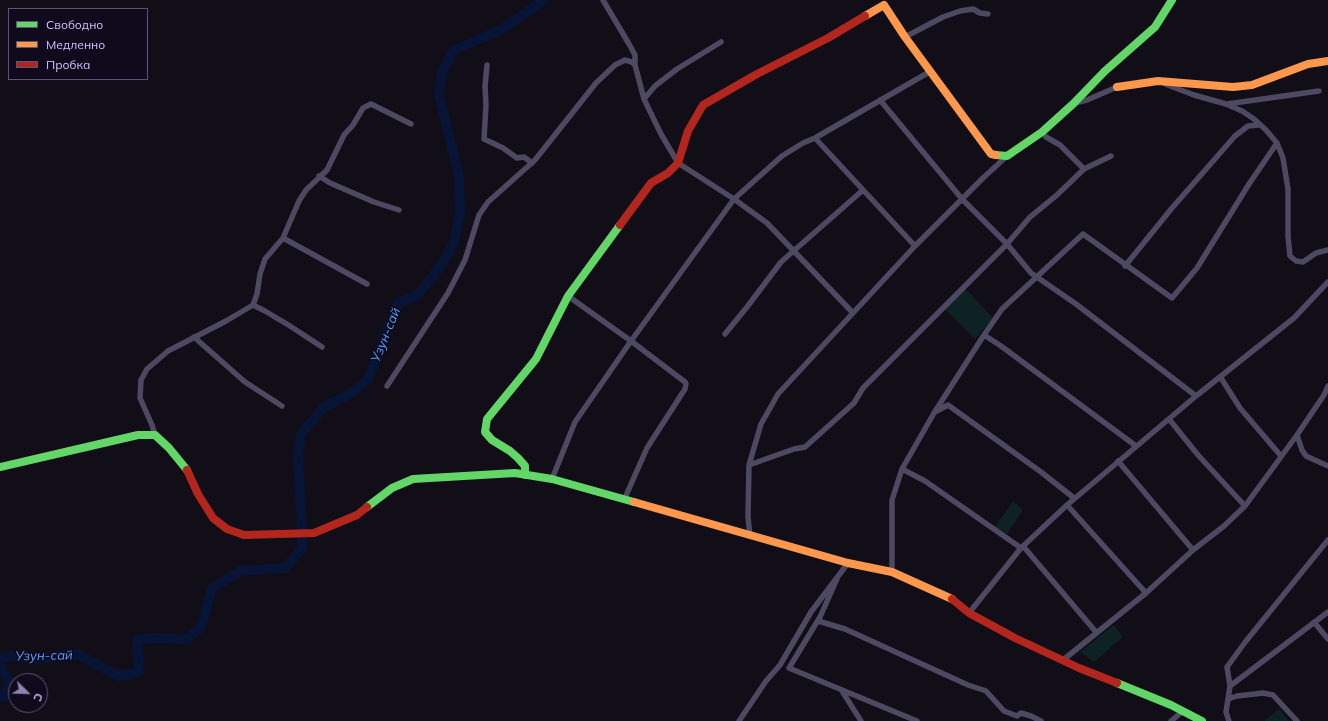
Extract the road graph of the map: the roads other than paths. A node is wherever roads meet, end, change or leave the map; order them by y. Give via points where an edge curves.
1 (603, 0) edge
2 (1172, 0) edge
3 (988, 14) dead end
4 (905, 37) junction
5 (721, 42) dead end
6 (1328, 61) edge
7 (487, 65) dead end
8 (635, 65) junction
9 (931, 71) junction
10 (1158, 81) junction
11 (1117, 87) joint
12 (1319, 91) dead end
13 (644, 99) junction
14 (880, 100) junction
15 (1073, 104) junction
16 (1226, 104) junction
17 (411, 124) dead end
18 (1259, 125) junction
19 (1042, 132) junction
20 (815, 138) junction
21 (1277, 143) junction
22 (1008, 156) junction
23 (1111, 156) dead end
24 (532, 163) junction
25 (678, 163) junction
26 (1084, 169) junction
27 (319, 176) junction
28 (863, 190) junction
29 (734, 199) junction
30 (962, 199) junction
31 (399, 210) dead end
32 (283, 238) junction
33 (1007, 244) junction
34 (915, 246) junction
35 (793, 250) junction
36 (1328, 250) edge
37 (1126, 266) junction
38 (1036, 276) junction
39 (1328, 282) edge
40 (368, 284) dead end
41 (568, 296) junction
42 (253, 306) junction
43 (853, 313) junction
44 (725, 334) dead end
45 (984, 335) junction
46 (194, 337) junction
47 (631, 341) junction
48 (322, 347) dead end
49 (1221, 378) junction
50 (387, 386) dead end
51 (1328, 386) edge
52 (1196, 396) junction
53 (282, 406) dead end
54 (934, 413) junction
55 (1170, 419) junction
56 (155, 435) junction
57 (1297, 435) junction
58 (1136, 446) junction
59 (1281, 456) junction
60 (1118, 461) junction
61 (749, 464) junction
62 (1328, 466) edge
63 (0, 467) edge
64 (902, 469) junction
65 (525, 475) junction
66 (552, 479) junction
67 (1074, 498) junction
68 (624, 500) junction
69 (1067, 505) junction
70 (1245, 506) junction
71 (750, 536) junction
72 (1328, 540) edge
73 (1022, 547) junction
74 (1193, 550) junction
75 (848, 563) junction
76 (892, 572) junction
77 (837, 578) junction
78 (1146, 593) junction
79 (969, 612) junction
80 (1328, 612) edge
81 (818, 621) junction
82 (1314, 622) junction
83 (1096, 632) junction
84 (1328, 639) edge
85 (1063, 660) junction
86 (1230, 686) junction
87 (842, 690) junction
88 (1228, 699) junction
89 (1183, 711) junction
90 (739, 721) edge
91 (861, 721) edge
92 (917, 721) edge
93 (1041, 721) edge
94 (1171, 721) edge
95 (1202, 721) edge
96 (1229, 721) edge
97 (1297, 721) edge

1 - 8 street via 635,55
2 - 15 street via 1155,27 1105,71
3 - 4 street via 973,9 960,11
4 - 9 street
4 - 25 street via 884,6 757,74 702,105 688,130
5 - 13 street via 655,86
6 - 10 street via 1308,64 1252,85 1233,87
7 - 24 street via 484,139 517,158 524,157
8 - 13 street
8 - 24 street via 625,60 615,65 596,83
9 - 14 street
9 - 22 street via 991,154
10 - 11 street
10 - 16 street
11 - 15 street
12 - 16 street
13 - 25 street
14 - 20 street
14 - 30 street
15 - 19 street
16 - 18 street via 1242,111
17 - 27 street via 371,104 363,108 344,136 327,170
18 - 21 street
18 - 37 street via 1248,126 1235,136 1172,208
19 - 22 street
19 - 26 street via 1060,145
20 - 28 street
20 - 29 street via 782,156
21 - 36 street via 1283,158 1288,189 1290,256 1296,261 1304,262 1316,253
21 - 37 street via 1197,268 1172,298
22 - 30 street
23 - 26 street
24 - 50 street via 488,202 479,215 465,260 448,293
25 - 29 street
25 - 41 street via 668,173 651,183
26 - 33 street via 1030,217
27 - 31 street via 374,202
27 - 32 street via 299,202
28 - 34 street
28 - 35 street
29 - 35 street via 767,223
29 - 47 street
30 - 33 street
30 - 34 street
32 - 40 street
32 - 42 street via 265,259
33 - 38 street via 1031,274
33 - 61 street via 863,388 854,403 805,447
34 - 43 street
35 - 43 street
35 - 44 street
37 - 38 street via 1083,234
38 - 45 street via 1002,309
38 - 52 street
39 - 49 street via 1294,318
41 - 47 street
41 - 65 street via 536,359 487,419 486,432 492,440 510,450 518,458 525,466
42 - 46 street
42 - 48 street
43 - 61 street via 778,394 761,424
45 - 54 street
45 - 58 street
46 - 53 street via 245,382
46 - 56 street via 168,350 147,369 141,380 140,398
47 - 66 street via 576,422
47 - 68 street via 686,384 647,448
49 - 52 street
49 - 59 street via 1240,408
51 - 57 street
52 - 55 street
54 - 64 street
54 - 67 street via 948,405
55 - 58 street
55 - 70 street via 1207,465
56 - 63 street via 138,435
56 - 65 street via 186,467 198,494 213,518 227,529 244,535 314,533 357,515 392,488 413,479 515,473
57 - 59 street
57 - 62 street via 1306,456
58 - 60 street
59 - 70 street
60 - 67 street
60 - 74 street
61 - 71 street
64 - 73 street via 925,480
64 - 76 street via 892,500
65 - 66 street
66 - 68 street
67 - 69 street
68 - 71 street
69 - 73 street
69 - 78 street
70 - 74 street
71 - 75 street
72 - 86 street via 1227,667
73 - 79 street
73 - 83 street
74 - 78 street
75 - 76 street
75 - 77 street
76 - 79 street via 950,597
77 - 81 street
77 - 90 street via 811,612 780,665
78 - 83 street via 1120,616
79 - 85 street via 1015,638
80 - 82 street
81 - 87 street via 789,668
81 - 93 street via 845,629 986,691 1004,710 1017,716 1021,713
82 - 84 street
82 - 86 street
83 - 85 street
85 - 89 street
86 - 88 street
87 - 91 street
87 - 92 street
88 - 96 street via 1226,712
88 - 97 street via 1237,696 1273,695
89 - 94 street
89 - 95 street

